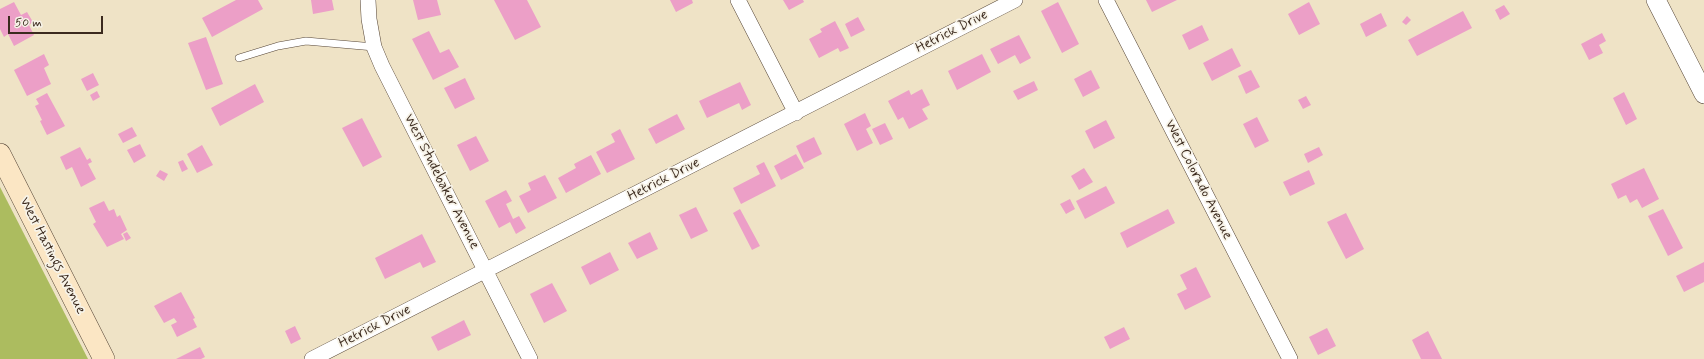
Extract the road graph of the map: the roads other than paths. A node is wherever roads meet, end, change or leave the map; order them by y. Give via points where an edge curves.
1 (368, 0) edge
2 (738, 0) edge
3 (1015, 0) edge
4 (1106, 0) edge
5 (1656, 0) edge
6 (374, 47) junction
7 (239, 58) dead end
8 (1704, 94) edge
9 (796, 113) junction
10 (0, 154) edge
11 (486, 271) junction
12 (104, 359) edge
13 (312, 359) edge
14 (530, 359) edge
15 (1290, 359) edge

1 - 6 street, West Studebaker Avenue
2 - 9 street
3 - 9 street, Hetrick Drive
4 - 15 street, West Colorado Avenue
5 - 8 street
6 - 7 lane via 306,41 278,46
6 - 11 street, West Studebaker Avenue
9 - 11 street, Hetrick Drive
10 - 12 main road, West Hastings Avenue
11 - 13 street, Hetrick Drive
11 - 14 street, West Studebaker Avenue

